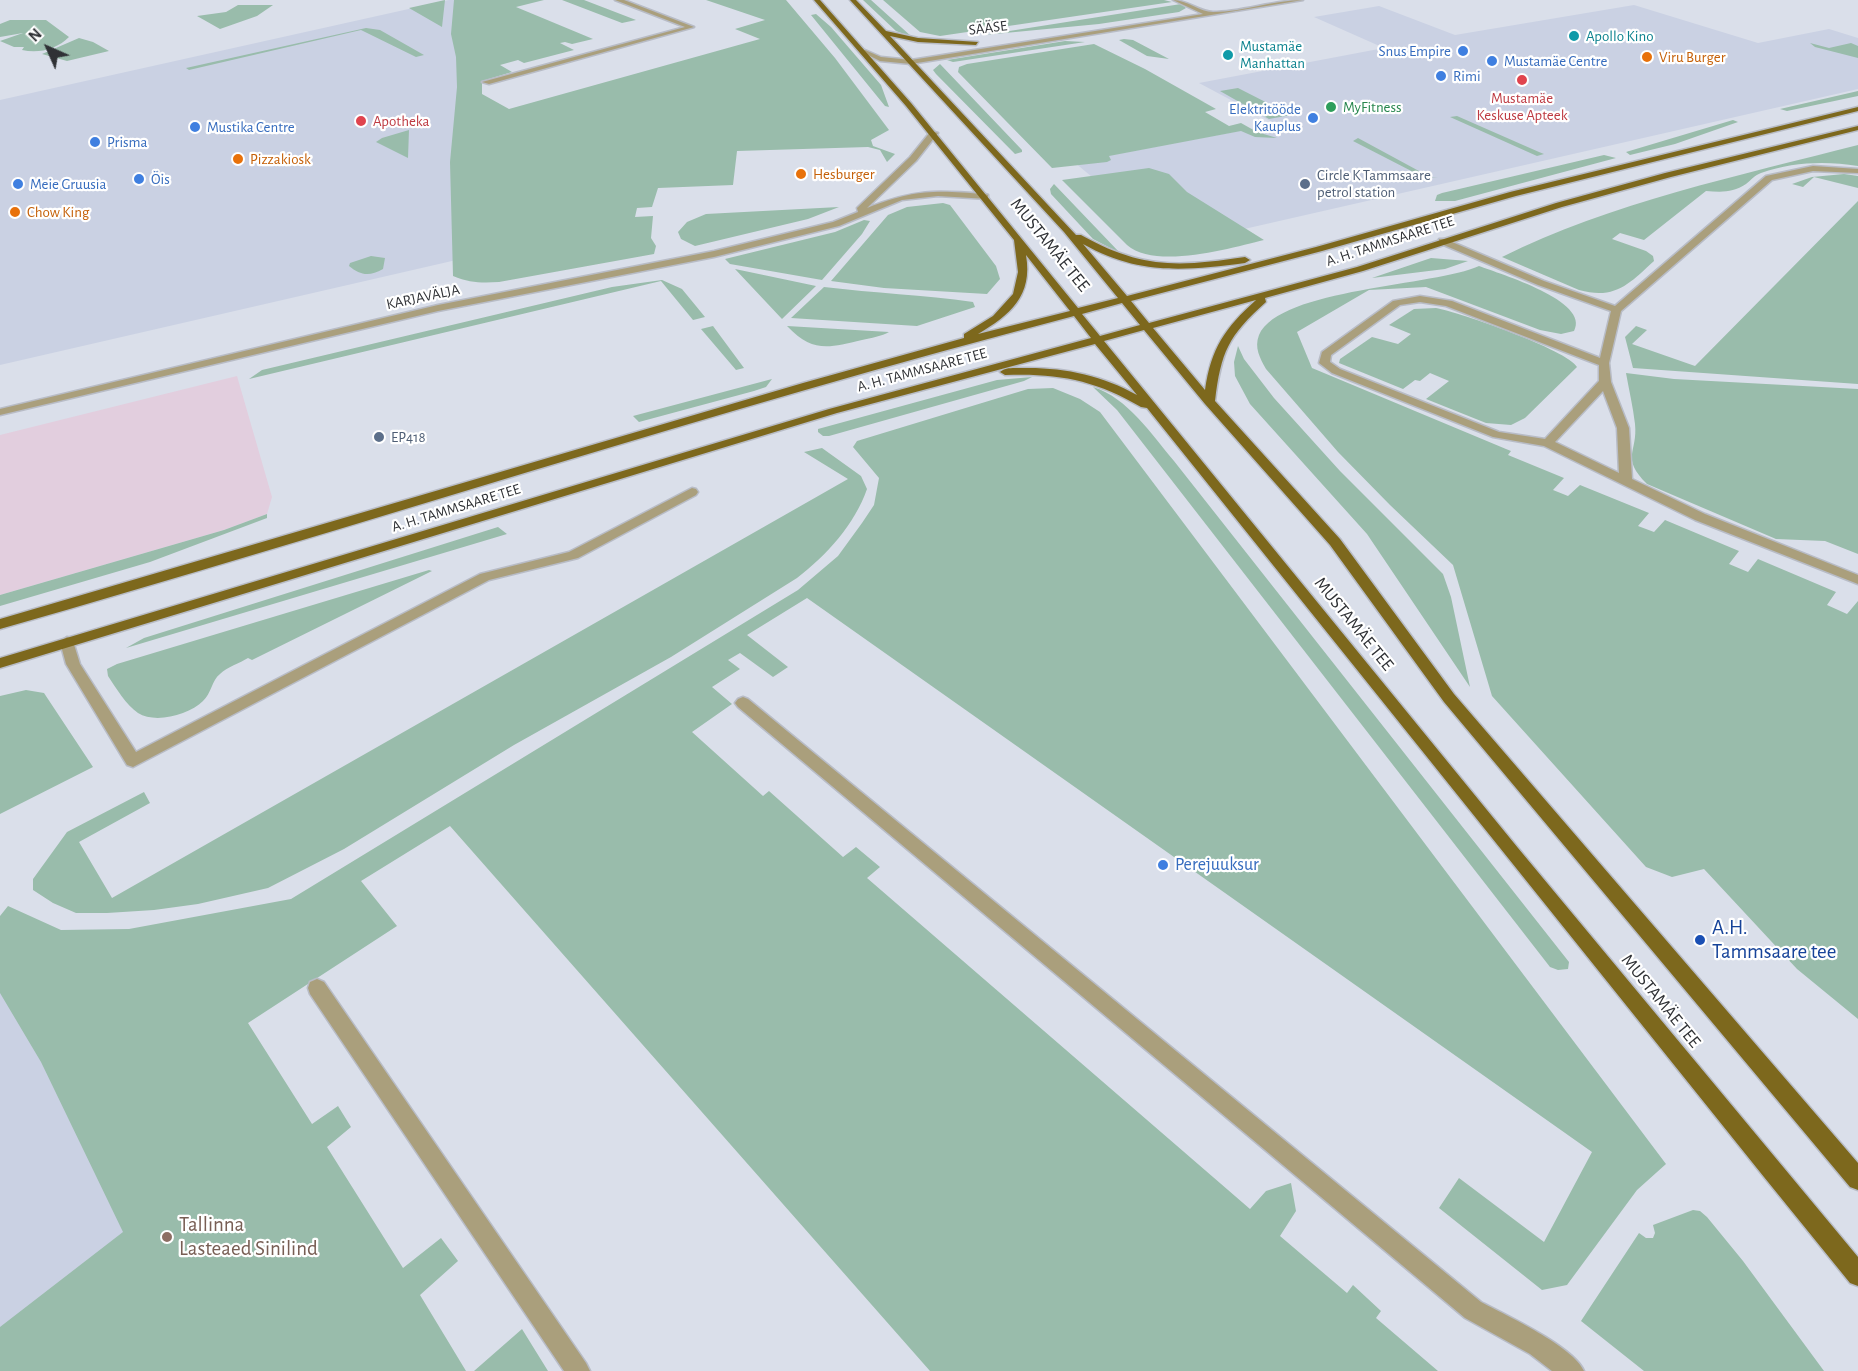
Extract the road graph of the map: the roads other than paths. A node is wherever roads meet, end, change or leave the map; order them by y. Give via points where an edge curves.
1 (618, 0) edge
2 (817, 0) edge
3 (853, 0) edge
4 (1176, 0) edge
5 (1300, 0) edge
6 (1210, 14) junction
7 (1090, 32) junction
8 (884, 33) junction
9 (976, 43) junction
10 (933, 50) dead end
11 (866, 52) junction
12 (916, 53) dead end
13 (904, 56) junction
14 (891, 61) junction
15 (911, 62) junction
16 (879, 69) junction
17 (486, 82) dead end
18 (1858, 109) edge
19 (1858, 128) edge
20 (934, 133) junction
21 (1858, 171) edge
22 (985, 197) junction
23 (853, 216) junction
24 (1067, 230) junction
25 (1018, 239) junction
26 (1442, 242) junction
27 (1319, 249) junction
28 (1266, 296) junction
29 (1125, 300) junction
30 (1616, 310) junction
31 (1077, 312) junction
32 (1148, 328) junction
33 (1099, 340) junction
34 (953, 344) junction
35 (1604, 363) junction
36 (974, 374) junction
37 (1605, 382) junction
38 (1209, 402) junction
39 (1155, 411) junction
40 (0, 412) edge
41 (1548, 443) junction
42 (1626, 482) junction
43 (692, 492) dead end
44 (1858, 580) edge
45 (0, 624) edge
46 (68, 642) junction
47 (0, 663) edge
48 (743, 703) dead end
49 (317, 988) dead end
50 (1858, 1179) edge
51 (1858, 1275) edge
52 (579, 1371) edge
53 (1572, 1371) edge

1 - 17 street via 691,27
2 - 11 main road, MUSTAMÄE TEE
3 - 8 main road, MUSTAMÄE TEE
4 - 6 street
5 - 6 street, SÄÄSE
6 - 7 street, SÄÄSE
7 - 9 street, SÄÄSE
7 - 15 street, SÄÄSE
8 - 9 main road via 918,40
8 - 13 main road, MUSTAMÄE TEE
9 - 10 street, SÄÄSE
11 - 14 street, SÄÄSE
11 - 16 main road, MUSTAMÄE TEE
12 - 13 street
13 - 14 street
13 - 15 main road, MUSTAMÄE TEE
14 - 15 street, SÄÄSE
14 - 16 street
15 - 24 main road, MUSTAMÄE TEE
16 - 20 main road, MUSTAMÄE TEE
18 - 27 main road, A. H. TAMMSAARE TEE via 1513,194
19 - 26 main road, A. H. TAMMSAARE TEE via 1668,175
20 - 22 main road, MUSTAMÄE TEE
20 - 23 street, KARJAVÄLJA via 913,159
21 - 30 street via 1795,170 1769,178
22 - 23 street, KARJAVÄLJA via 921,195 886,202
22 - 25 main road, MUSTAMÄE TEE
23 - 40 street, KARJAVÄLJA via 807,232 714,254 438,308
24 - 27 main road via 1118,259 1163,268
24 - 29 main road, MUSTAMÄE TEE
25 - 31 main road, MUSTAMÄE TEE
25 - 34 main road via 1023,269 1013,304
26 - 28 main road, A. H. TAMMSAARE TEE
26 - 30 street
27 - 29 main road, A. H. TAMMSAARE TEE
28 - 32 main road, A. H. TAMMSAARE TEE
28 - 38 main road via 1224,337 1214,363
29 - 31 main road, A. H. TAMMSAARE TEE
29 - 32 main road, MUSTAMÄE TEE
30 - 35 street
31 - 33 main road, MUSTAMÄE TEE
31 - 34 main road, A. H. TAMMSAARE TEE
32 - 33 main road, A. H. TAMMSAARE TEE
32 - 38 main road, MUSTAMÄE TEE
33 - 36 main road, A. H. TAMMSAARE TEE
33 - 39 main road, MUSTAMÄE TEE
34 - 45 main road, A. H. TAMMSAARE TEE
35 - 37 street
35 - 41 street via 1448,303 1420,300 1397,303 1326,354 1324,363 1336,371 1497,435
36 - 39 main road via 1033,370 1079,375 1119,388
36 - 46 main road, A. H. TAMMSAARE TEE via 833,411
37 - 41 street
37 - 42 street via 1623,428
38 - 50 main road, MUSTAMÄE TEE via 1335,542 1449,698
39 - 51 main road, MUSTAMÄE TEE
41 - 42 street
42 - 44 street
43 - 46 street via 573,555 485,577 133,761 73,664
46 - 47 main road, A. H. TAMMSAARE TEE
48 - 53 street via 1473,1310 1538,1346
49 - 52 street

